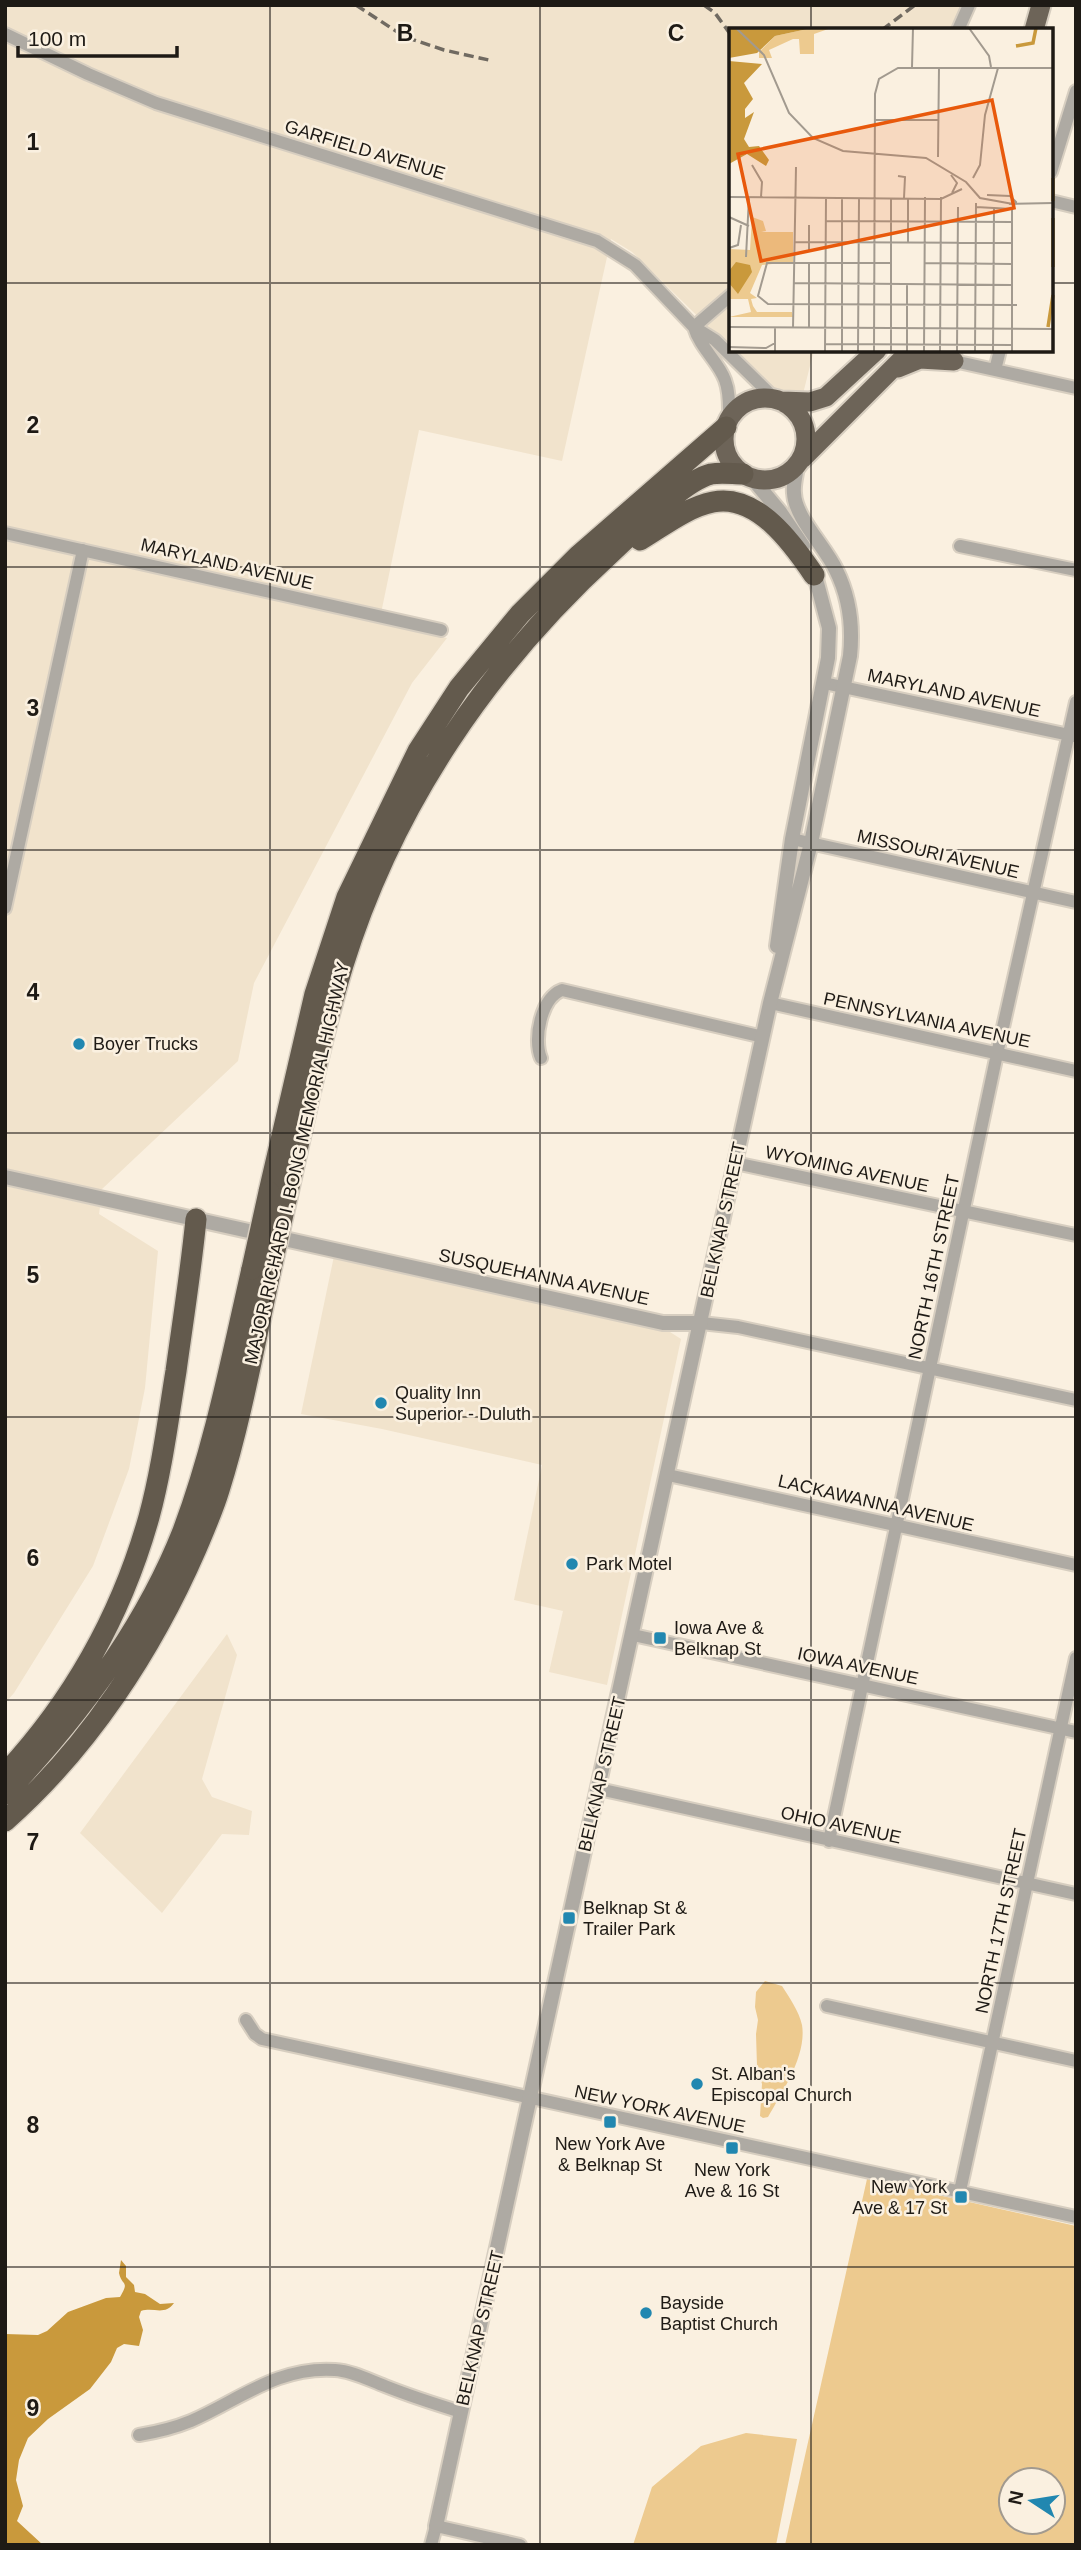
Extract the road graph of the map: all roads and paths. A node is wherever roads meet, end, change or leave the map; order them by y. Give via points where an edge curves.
1 (969, 5) edge
2 (1042, 5) edge
3 (959, 28) edge
4 (1036, 28) edge
5 (5, 34) edge
6 (1076, 90) edge
7 (1053, 165) edge
8 (1053, 201) edge
9 (1076, 206) edge
10 (729, 297) edge
11 (695, 327) junction
12 (875, 352) edge
13 (909, 352) edge
14 (1000, 352) edge
15 (950, 355) edge
16 (995, 370) junction
17 (891, 371) junction
18 (1076, 388) edge
19 (778, 400) junction
20 (727, 423) junction
21 (799, 463) junction
22 (748, 476) junction
23 (5, 533) edge
24 (960, 546) dead end
25 (83, 550) junction
26 (1076, 570) edge
27 (591, 571) junction
28 (814, 575) junction
29 (441, 630) dead end
30 (824, 682) junction
31 (844, 687) junction
32 (1076, 702) edge
33 (1072, 736) edge
34 (792, 839) junction
35 (811, 843) junction
36 (1034, 893) junction
37 (1076, 902) edge
38 (5, 908) edge
39 (770, 1003) junction
40 (762, 1037) junction
41 (998, 1055) junction
42 (541, 1058) dead end
43 (1076, 1071) edge
44 (735, 1163) junction
45 (5, 1177) edge
46 (278, 1194) junction
47 (964, 1211) junction
48 (196, 1219) junction
49 (1076, 1235) edge
50 (261, 1271) junction
51 (701, 1323) junction
52 (930, 1369) junction
53 (1076, 1400) edge
54 (668, 1475) junction
55 (897, 1525) junction
56 (1076, 1565) edge
57 (633, 1635) junction
58 (1076, 1658) edge
59 (862, 1685) junction
60 (1060, 1728) junction
61 (1076, 1732) edge
62 (5, 1774) edge
63 (598, 1789) junction
64 (5, 1794) edge
65 (5, 1821) edge
66 (829, 1841) junction
67 (1027, 1884) junction
68 (1076, 1894) edge
69 (827, 2006) dead end
70 (246, 2020) dead end
71 (992, 2044) junction
72 (1076, 2061) edge
73 (530, 2099) junction
74 (960, 2192) junction
75 (1076, 2217) edge
76 (461, 2412) junction
77 (139, 2435) dead end
78 (436, 2526) junction
79 (431, 2545) edge
80 (520, 2545) edge

1 - 3 street
2 - 4 highway
5 - 11 street, GARFIELD AVENUE via 156,103 597,241 635,265
6 - 7 street
8 - 9 street
10 - 11 street
11 - 19 street, GARFIELD AVENUE
11 - 20 street, GARFIELD AVENUE via 701,346 725,379
12 - 19 highway via 826,397 810,402
13 - 17 highway
14 - 16 street
15 - 16 street
15 - 17 highway via 920,359
16 - 18 street
17 - 21 highway
19 - 20 highway via 753,399
19 - 21 highway via 799,415 804,426 805,449
20 - 22 highway via 724,437 729,458
20 - 46 highway, MAJOR RICHARD I. BONG MEMORIAL HIGHWAY via 520,614 459,688 418,751 346,897 315,994
21 - 22 highway via 781,477 762,480
21 - 31 street, BELKNAP STREET via 794,491 797,507 836,570 848,608 851,639
22 - 27 highway, MAJOR RICHARD I. BONG MEMORIAL HIGHWAY via 712,474 698,479
22 - 28 street, BELKNAP STREET via 792,529
23 - 25 street, MARYLAND AVENUE
24 - 26 street
25 - 29 street, MARYLAND AVENUE
25 - 38 street
27 - 28 highway via 696,507 728,501 763,516
27 - 46 highway, MAJOR RICHARD I. BONG MEMORIAL HIGHWAY via 502,667 440,753 398,828 343,966
28 - 30 street, BELKNAP STREET via 829,628
30 - 31 street, MARYLAND AVENUE
30 - 34 street, BELKNAP STREET
31 - 33 street, MARYLAND AVENUE
31 - 35 street, BELKNAP STREET
32 - 33 street, NORTH 16TH STREET
33 - 36 street, NORTH 16TH STREET
34 - 35 street, MISSOURI AVENUE
34 - 39 street, BELKNAP STREET
35 - 36 street, MISSOURI AVENUE
35 - 39 street, BELKNAP STREET
36 - 37 street, MISSOURI AVENUE
36 - 41 street, NORTH 16TH STREET
39 - 40 street, BELKNAP STREET
39 - 41 street, PENNSYLVANIA AVENUE
40 - 42 street via 562,990 547,1002 538,1039
40 - 44 street, BELKNAP STREET
41 - 43 street, PENNSYLVANIA AVENUE
41 - 47 street, NORTH 16TH STREET
44 - 47 street, WYOMING AVENUE
44 - 51 street, BELKNAP STREET
45 - 48 street, SUSQUEHANNA AVENUE
46 - 50 highway, MAJOR RICHARD I. BONG MEMORIAL HIGHWAY, bridge
47 - 49 street, WYOMING AVENUE
47 - 52 street, NORTH 16TH STREET
48 - 51 street, SUSQUEHANNA AVENUE via 663,1324
48 - 62 highway via 161,1466 136,1558 118,1606 75,1685
50 - 64 highway, MAJOR RICHARD I. BONG MEMORIAL HIGHWAY via 203,1471 164,1572 92,1692
50 - 65 highway, MAJOR RICHARD I. BONG MEMORIAL HIGHWAY via 219,1493 183,1578 109,1703 54,1772
51 - 52 street, SUSQUEHANNA AVENUE
51 - 54 street, BELKNAP STREET
52 - 53 street, SUSQUEHANNA AVENUE
52 - 55 street, NORTH 16TH STREET
54 - 55 street, LACKAWANNA AVENUE
54 - 57 street, BELKNAP STREET
55 - 56 street, LACKAWANNA AVENUE
55 - 59 street, NORTH 16TH STREET
57 - 59 street, IOWA AVENUE
57 - 63 street, BELKNAP STREET
58 - 60 street, NORTH 17TH STREET
59 - 60 street, IOWA AVENUE
59 - 66 street, NORTH 16TH STREET
60 - 61 street, IOWA AVENUE
60 - 67 street, NORTH 17TH STREET
63 - 66 street, OHIO AVENUE
63 - 73 street, BELKNAP STREET
66 - 67 street, OHIO AVENUE
67 - 68 street, OHIO AVENUE
67 - 71 street, NORTH 17TH STREET
69 - 71 street
70 - 73 street, NEW YORK AVENUE via 262,2039
71 - 72 street
71 - 74 street, NORTH 17TH STREET
73 - 74 street, NEW YORK AVENUE
73 - 76 street, BELKNAP STREET
74 - 75 street, NEW YORK AVENUE
76 - 77 street via 356,2374 316,2371 267,2382 194,2419
76 - 78 street, BELKNAP STREET
78 - 79 street, BELKNAP STREET
78 - 80 street

